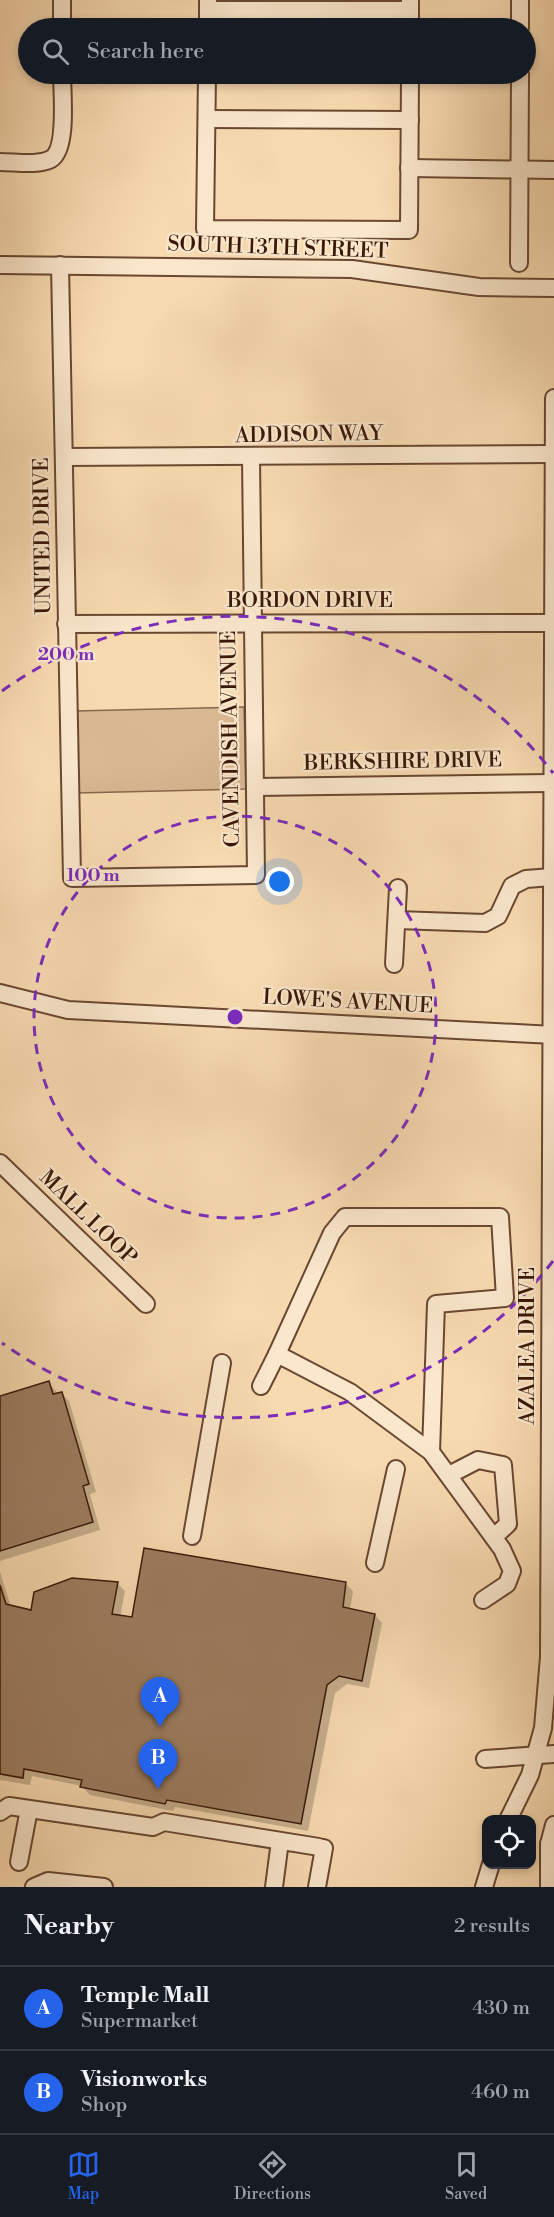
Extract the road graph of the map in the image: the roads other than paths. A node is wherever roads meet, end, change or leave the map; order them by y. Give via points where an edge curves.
1 (62, 0) edge
2 (520, 0) edge
3 (208, 5) edge
4 (410, 5) edge
5 (62, 18) edge
6 (520, 18) edge
7 (62, 84) edge
8 (207, 84) edge
9 (410, 84) edge
10 (520, 84) edge
11 (207, 119) junction
12 (410, 120) junction
13 (0, 162) edge
14 (409, 168) junction
15 (520, 170) junction
16 (554, 170) edge
17 (519, 263) dead end
18 (60, 265) junction
19 (0, 266) edge
20 (554, 288) edge
21 (554, 398) edge
22 (553, 454) edge
23 (65, 457) junction
24 (251, 458) junction
25 (252, 623) junction
26 (553, 623) edge
27 (66, 624) junction
28 (551, 783) junction
29 (256, 787) junction
30 (256, 875) joint
31 (552, 877) junction
32 (398, 888) dead end
33 (397, 920) junction
34 (394, 964) dead end
35 (0, 993) edge
36 (553, 1035) edge
37 (0, 1163) edge
38 (553, 1227) edge
39 (146, 1304) dead end
40 (553, 1321) edge
41 (277, 1354) junction
42 (222, 1363) dead end
43 (261, 1386) dead end
44 (431, 1452) junction
45 (396, 1469) dead end
46 (449, 1475) junction
47 (552, 1523) edge
48 (192, 1536) dead end
49 (494, 1538) junction
50 (375, 1563) dead end
51 (483, 1600) dead end
52 (554, 1754) edge
53 (536, 1755) junction
54 (485, 1759) dead end
55 (29, 1809) junction
56 (0, 1812) edge
57 (510, 1815) edge
58 (554, 1825) edge
59 (280, 1841) junction
60 (551, 1844) edge
61 (19, 1862) dead end
62 (489, 1869) edge
63 (34, 1887) edge
64 (104, 1887) edge
65 (274, 1887) edge
66 (317, 1887) edge
67 (484, 1887) edge
68 (549, 1887) edge

1 - 5 street
2 - 6 street
3 - 4 street
7 - 13 street via 59,151 40,162
8 - 11 street
9 - 12 street
10 - 15 street
11 - 12 street
11 - 14 street via 206,230 409,230
12 - 14 street
14 - 15 street
15 - 16 street
15 - 17 street
18 - 19 street, SOUTH 13TH STREET
18 - 20 street, SOUTH 13TH STREET via 352,269 479,287
18 - 23 street, UNITED DRIVE
21 - 22 street, AZALEA DRIVE
22 - 24 street, ADDISON WAY
22 - 26 street, AZALEA DRIVE
23 - 24 street, ADDISON WAY
23 - 27 street, UNITED DRIVE
24 - 25 street, CAVENDISH AVENUE
25 - 26 street, BORDON DRIVE
25 - 27 street, BORDON DRIVE
25 - 29 street, CAVENDISH AVENUE
26 - 28 street, AZALEA DRIVE
27 - 30 street, UNITED DRIVE via 72,878
28 - 29 street, BERKSHIRE DRIVE
28 - 31 street, AZALEA DRIVE
29 - 30 street, CAVENDISH AVENUE
31 - 33 street via 526,879 512,886 498,916 485,923
31 - 36 street, AZALEA DRIVE
32 - 33 street
33 - 34 street
35 - 36 street, LOWE'S AVENUE via 68,1010
36 - 38 street, AZALEA DRIVE
37 - 39 street, MALL LOOP
38 - 40 street, AZALEA DRIVE
40 - 47 street, AZALEA DRIVE
41 - 43 street
41 - 44 street via 351,1392
41 - 44 street via 332,1233 345,1216 500,1217 505,1298 436,1304
42 - 48 street
44 - 46 street
45 - 50 street
46 - 49 street
46 - 49 street via 478,1460 503,1465 508,1524
47 - 53 street, AZALEA DRIVE via 549,1657 543,1728
49 - 51 street via 512,1571 507,1584
52 - 53 street
53 - 54 street
53 - 57 street, AZALEA DRIVE
55 - 56 street via 9,1806
55 - 59 street via 153,1827 164,1822
55 - 61 street
58 - 60 street
59 - 65 street
59 - 66 street via 322,1847
60 - 68 street
62 - 67 street
63 - 64 street via 48,1881

